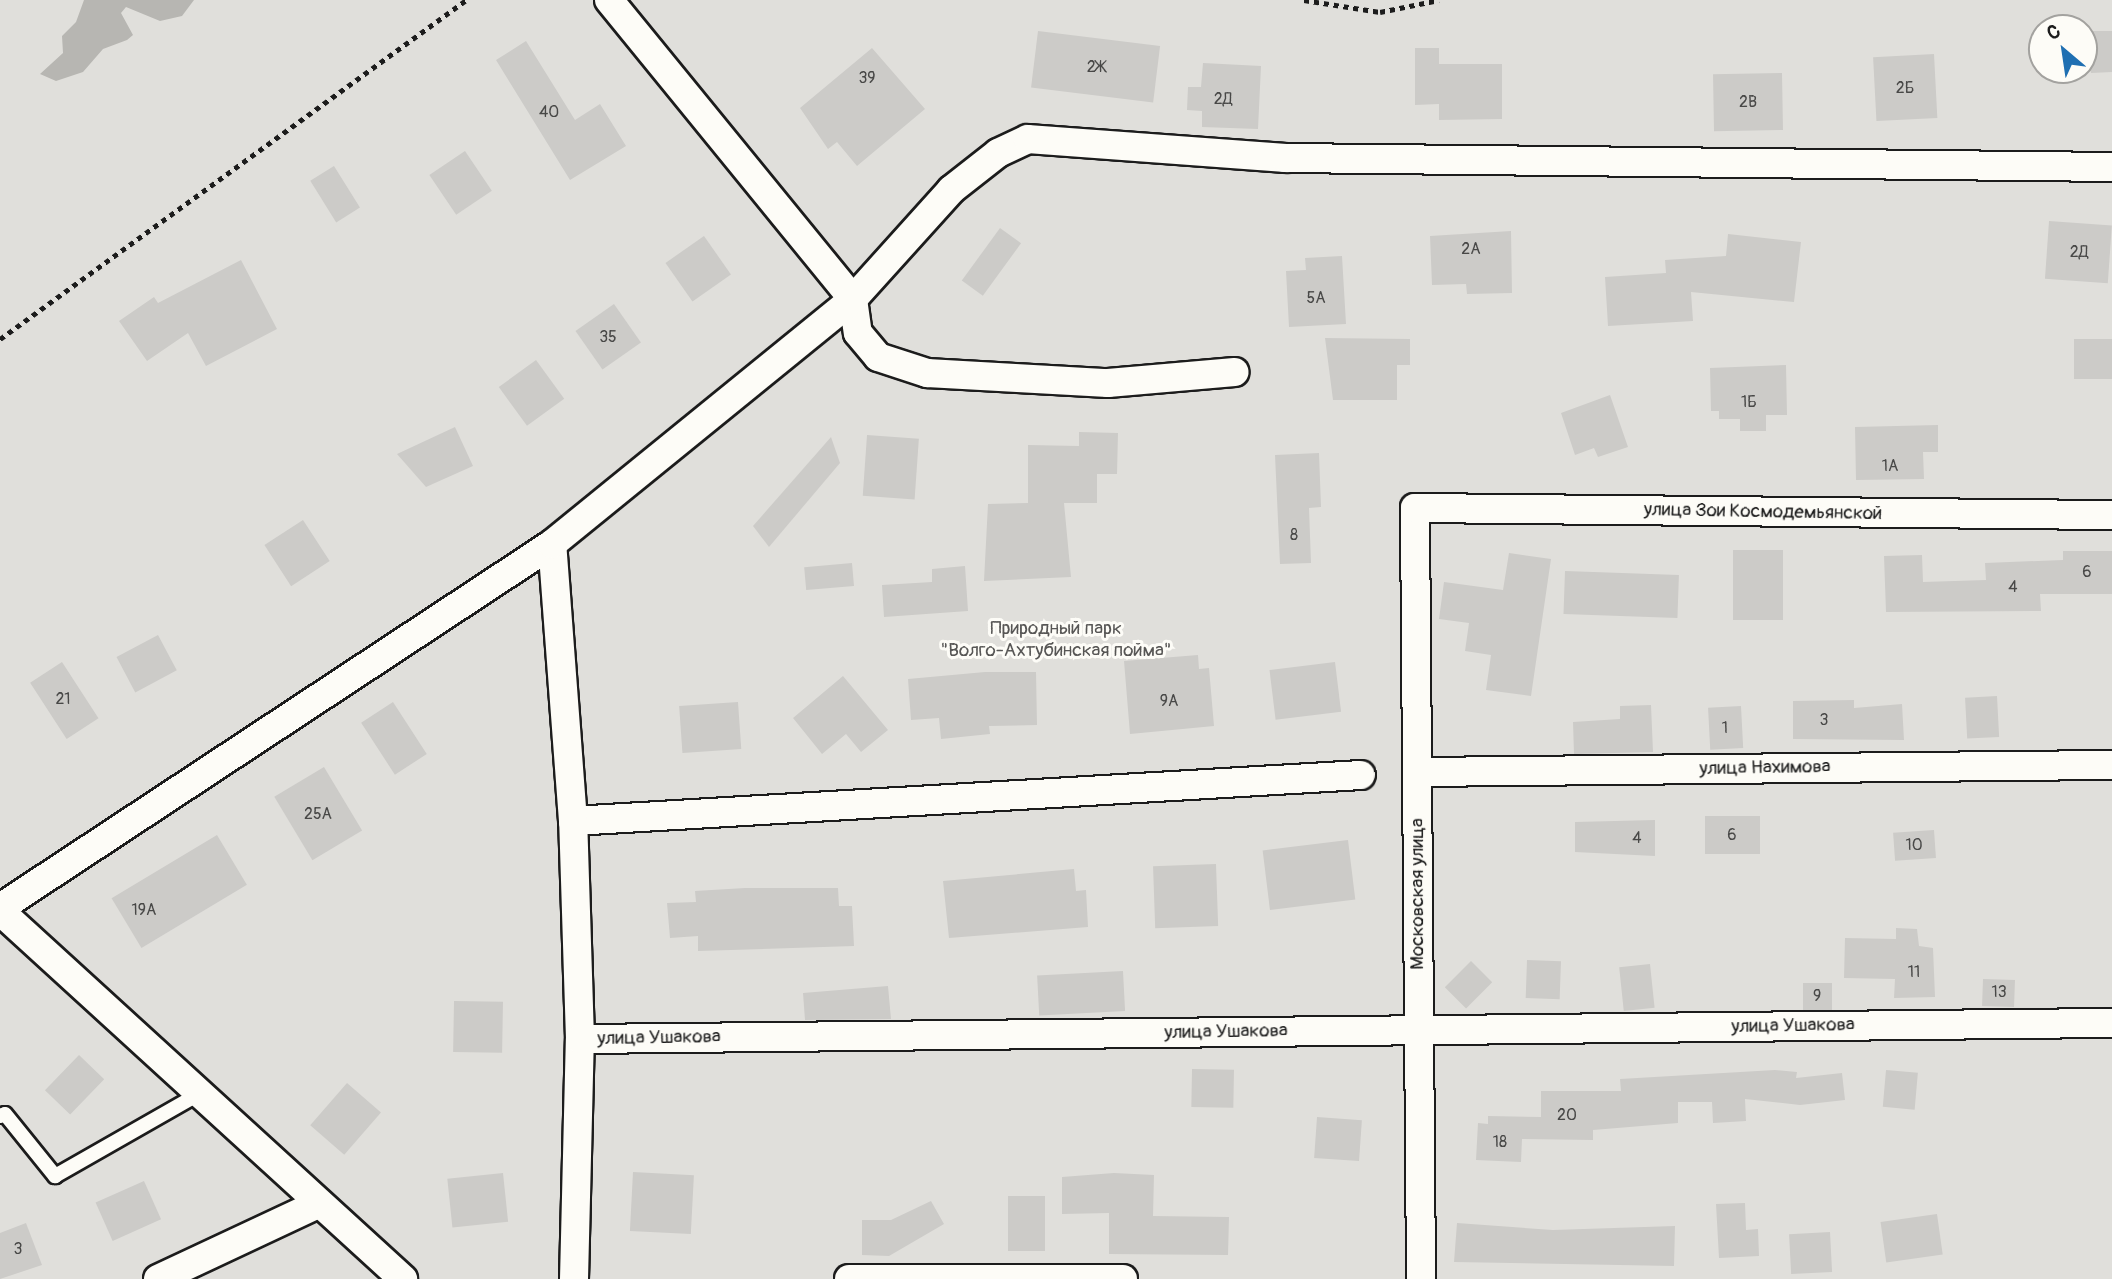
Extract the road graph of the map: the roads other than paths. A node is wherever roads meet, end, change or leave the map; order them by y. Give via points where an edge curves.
1 (609, 0) edge
2 (2112, 167) edge
3 (853, 299) junction
4 (1235, 372) dead end
5 (1415, 508) joint
6 (2112, 515) edge
7 (552, 544) junction
8 (2112, 765) edge
9 (1417, 772) junction
10 (1361, 775) dead end
11 (573, 821) junction
12 (0, 909) edge
13 (2112, 1023) edge
14 (1419, 1030) junction
15 (580, 1039) junction
16 (199, 1094) junction
17 (0, 1116) edge
18 (318, 1204) junction
19 (158, 1279) edge
20 (403, 1279) edge
21 (574, 1279) edge
22 (849, 1279) edge
23 (1124, 1279) edge
24 (1421, 1279) edge

1 - 3 street
2 - 3 street via 1286,158 1028,139 998,152 951,190
3 - 4 street via 858,333 878,357 927,373 1108,383
3 - 7 street
5 - 6 street, улица Зои Космодемьянской
5 - 9 street, Московская улица
7 - 11 street
7 - 12 street
8 - 9 street, улица Нахимова
9 - 14 street, Московская улица
10 - 11 street
11 - 15 street
12 - 16 street
13 - 14 street, улица Ушакова
14 - 15 street, улица Ушакова
14 - 24 street, Московская улица
15 - 21 street, улица Ушакова
16 - 17 lane via 55,1176 5,1114
16 - 18 street
18 - 19 street
18 - 20 street
22 - 23 street

